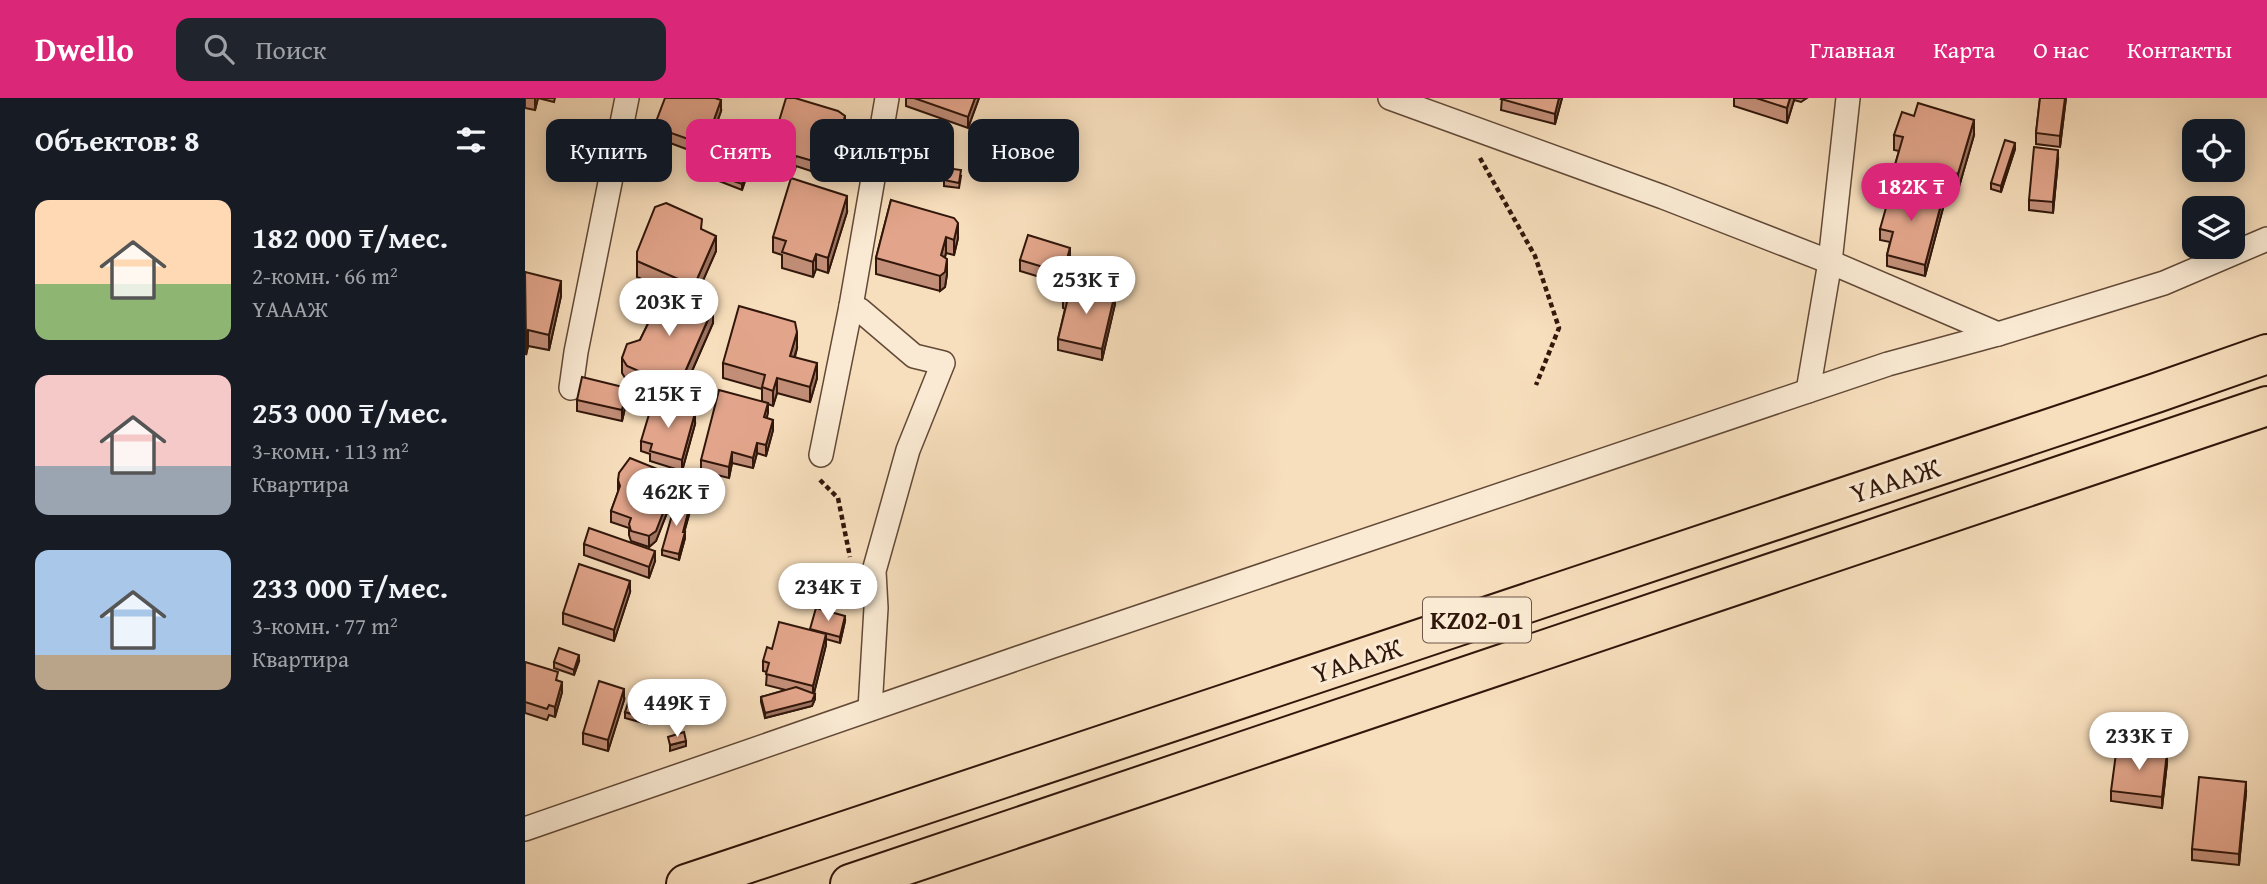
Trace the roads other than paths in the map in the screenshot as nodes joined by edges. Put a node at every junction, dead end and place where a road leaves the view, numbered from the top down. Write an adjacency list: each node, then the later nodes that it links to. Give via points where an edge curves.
1 (627, 98): 11 (street)
2 (887, 98): 8 (street)
3 (1391, 98): 5 (street)
4 (1848, 98): 7 (street)
5 (1434, 106): 7 (street)
6 (2267, 239): 9 (street, via 2164,283)
7 (1830, 262): 9 (street); 12 (street)
8 (851, 306): 14 (street); 15 (street, via 914,356 943,363 908,450 874,571)
9 (1998, 334): 12 (street)
10 (2267, 354): 17 (highway, ҮАААЖ / KZ02-01)
11 (571, 388)
12 (1808, 391): 15 (street)
13 (2267, 407): 18 (highway, ҮАААЖ / KZ02-01)
14 (821, 455)
15 (870, 709): 16 (street)
16 (525, 828)
17 (686, 884)
18 (850, 884)

